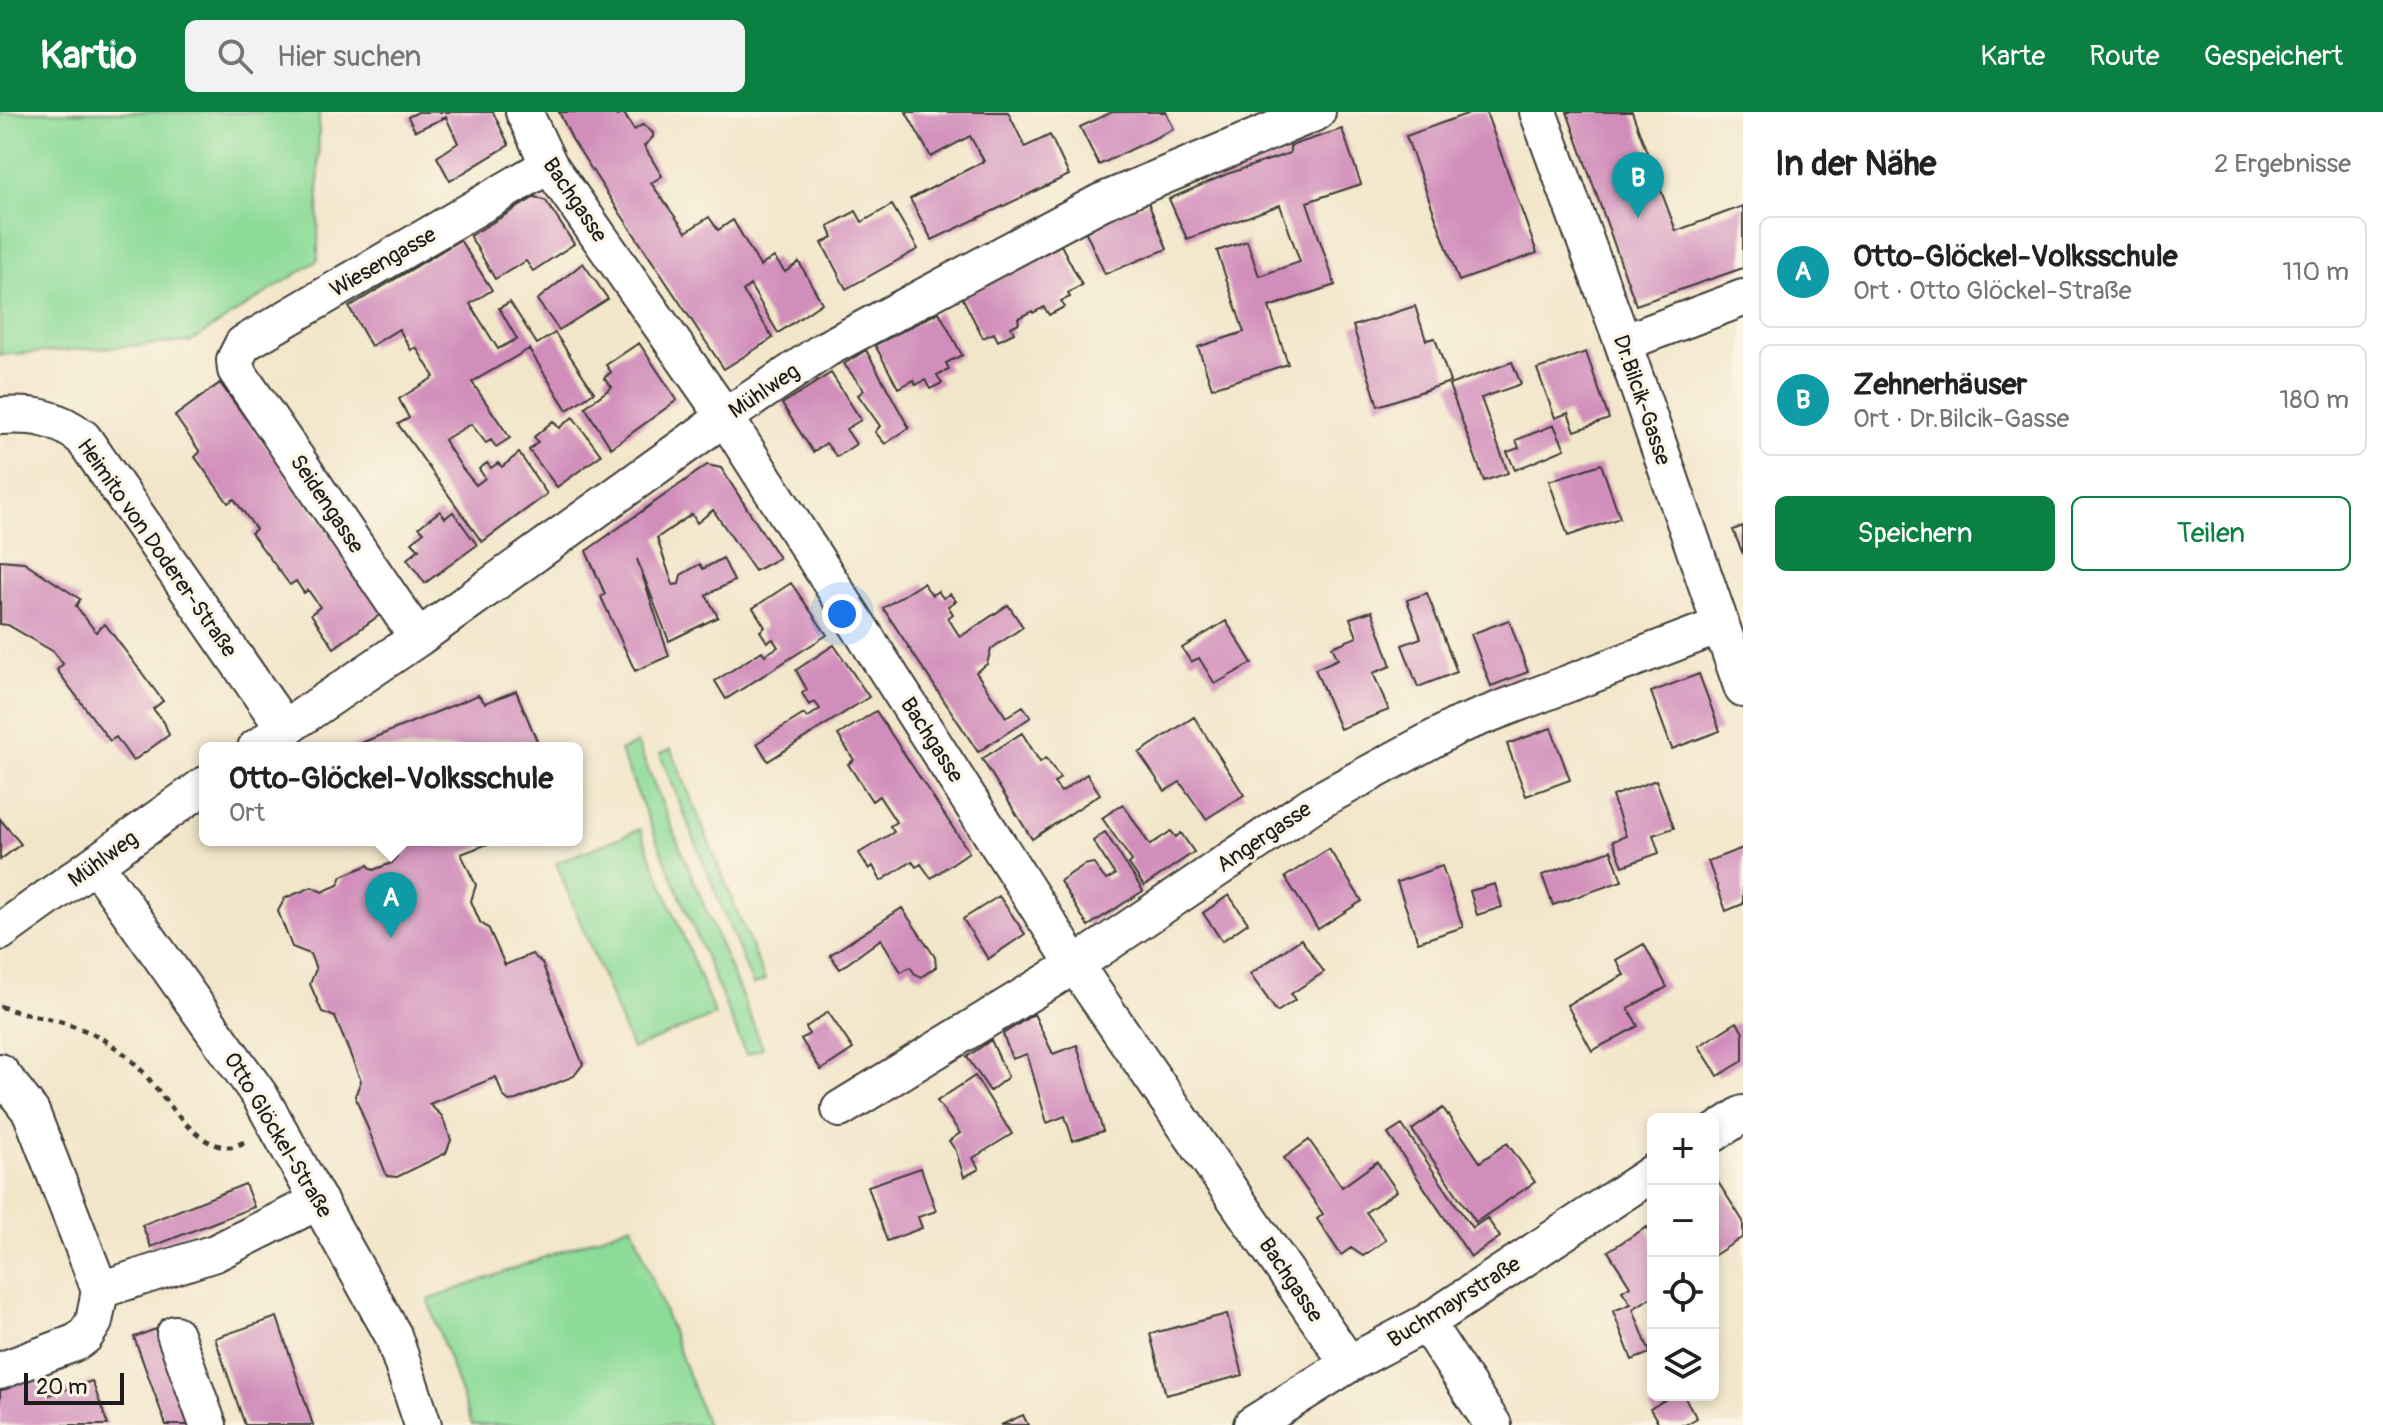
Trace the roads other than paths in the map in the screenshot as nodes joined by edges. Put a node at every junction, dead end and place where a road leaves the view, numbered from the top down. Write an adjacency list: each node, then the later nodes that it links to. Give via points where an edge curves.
1 (524, 112): 4 (street, Bachgasse)
2 (1317, 112): 9 (street, Mühlweg, via 1101,202 826,349)
3 (1538, 112): 6 (street, Dr.Bilcik-Gasse)
4 (549, 165): 7 (street, Wiesengasse, via 243,344); 9 (street, Bachgasse)
5 (1743, 298): 6 (street)
6 (1623, 343): 10 (street, Dr.Bilcik-Gasse)
7 (236, 370): 11 (street, Seidengasse)
8 (0, 416): 13 (street, Heimito von Doderer-Straße, via 41,416 83,438)
9 (725, 417): 11 (street, Mühlweg); 17 (street, Bachgasse)
10 (1719, 626): 12 (street, Dr.Bilcik-Gasse); 17 (street, Angergasse, via 1457,726 1313,804)
11 (418, 638): 13 (street, Mühlweg)
12 (1743, 689)
13 (270, 738)
14 (199, 789): 15 (street, Mühlweg)
15 (96, 865): 16 (street, Mühlweg); 23 (street, Otto Glöckel-Straße, via 260,1096)
16 (0, 932)
17 (1075, 965): 19 (street, Angergasse); 27 (street, Bachgasse)
18 (0, 1072): 24 (street, via 31,1112)
19 (840, 1109)
20 (1743, 1114): 21 (street)
21 (1719, 1130)
22 (1647, 1177): 25 (street, Buchmayrstraße)
23 (319, 1201): 24 (street, via 215,1253); 30 (street, Otto Glöckel-Straße, via 393,1335)
24 (100, 1290): 28 (street, via 94,1322 85,1336)
25 (1426, 1323): 27 (street, Buchmayrstraße); 32 (street)
26 (175, 1334): 29 (street)
27 (1349, 1364): 31 (street, Buchmayrstraße)
28 (0, 1371)
29 (208, 1425)
30 (423, 1425)
31 (1252, 1425)
32 (1493, 1425)

